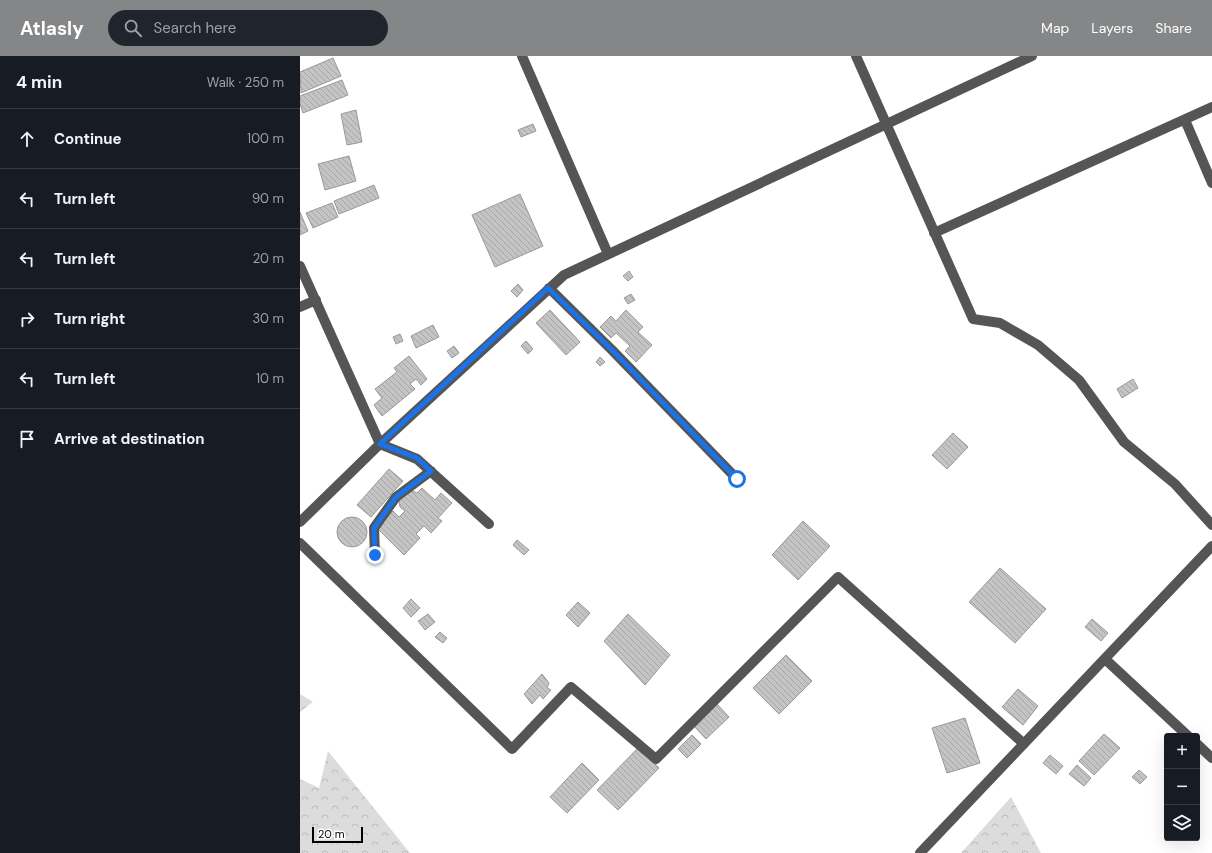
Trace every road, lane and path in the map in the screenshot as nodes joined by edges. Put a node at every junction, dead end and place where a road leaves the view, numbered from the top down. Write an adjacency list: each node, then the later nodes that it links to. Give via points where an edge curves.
1 (522, 56): 9 (street)
2 (856, 56): 6 (street)
3 (1032, 56): 6 (street)
4 (1212, 107): 5 (street)
5 (1185, 120): 7 (street); 8 (street)
6 (886, 124): 8 (street); 9 (street)
7 (1212, 183)
8 (934, 233): 19 (street, via 973,319 1000,323 1038,345 1079,380 1124,442 1175,484)
9 (608, 254): 11 (street, via 564,274)
10 (300, 266): 12 (street)
11 (548, 288): 14 (street); 16 (street)
12 (316, 300): 13 (street); 14 (street)
13 (300, 307)
14 (380, 444): 15 (street, via 417,458); 17 (street)
15 (431, 471): 18 (street); 22 (street, via 396,497 374,528)
16 (737, 479)
17 (300, 522)
18 (489, 524)
19 (1212, 525)
20 (300, 543): 25 (street, via 512,749 571,687 656,759 838,576)
21 (1212, 546): 23 (street)
22 (375, 555)
23 (1104, 659): 24 (street); 25 (street)
24 (1185, 733)
25 (1024, 744): 28 (street)
26 (1200, 747): 27 (street)
27 (1212, 758)
28 (920, 853)

